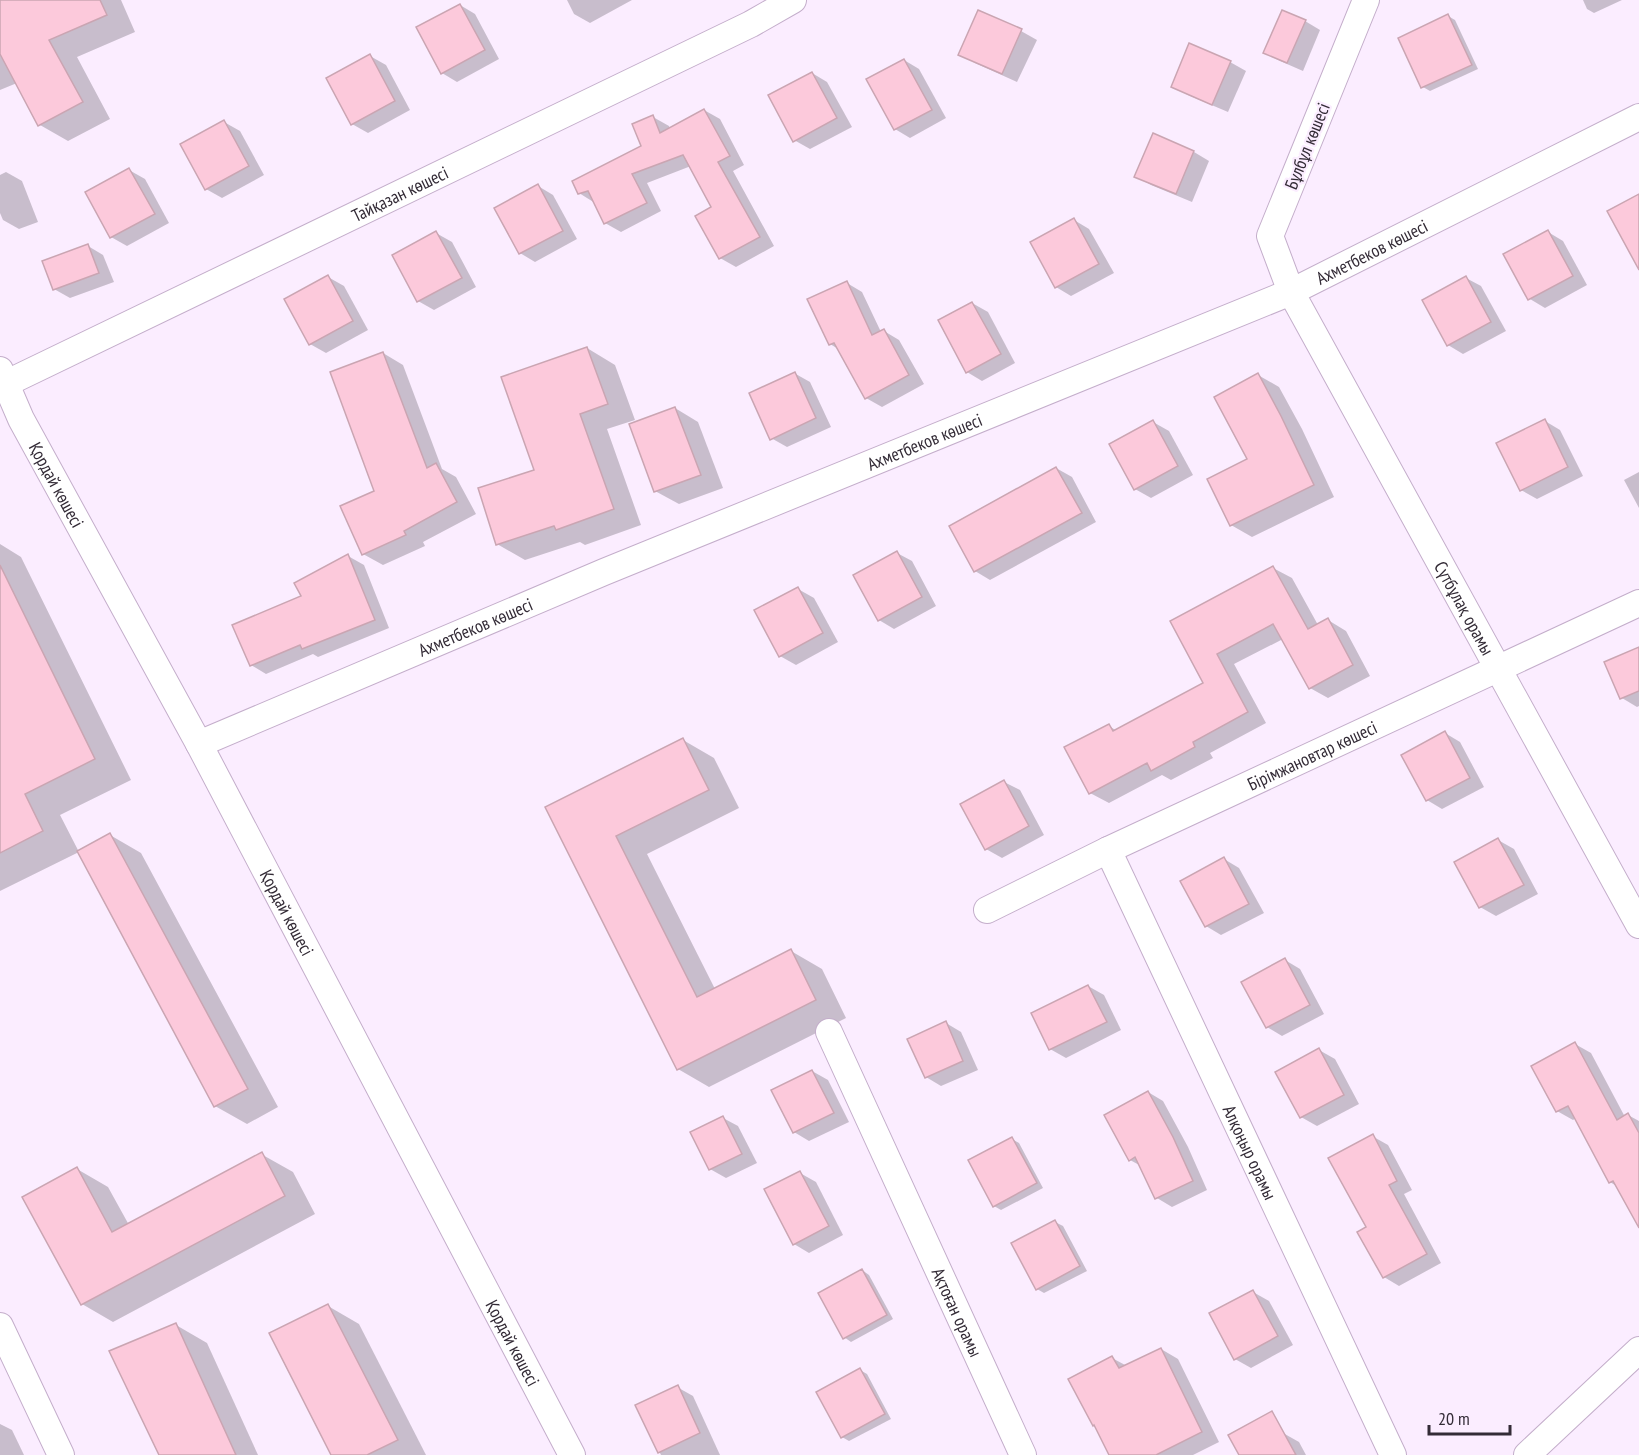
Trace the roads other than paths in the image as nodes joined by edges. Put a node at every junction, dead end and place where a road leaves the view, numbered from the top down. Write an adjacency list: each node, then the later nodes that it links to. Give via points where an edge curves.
1 (793, 0): 5 (street, Тайқазан көшесі, via 751,24)
2 (1366, 0): 4 (street, Бұлбұл көшесі, via 1270,236)
3 (1639, 117): 4 (street, Ахметбеков көшесі)
4 (1291, 292): 7 (street, Cүтбұлақ орамы); 8 (street, Ахметбеков көшесі, via 615,568)
5 (3, 376): 8 (street, Қордай көшесі, via 21,419)
6 (1639, 603): 7 (street, Бірімжановтар көшесі)
7 (1499, 667): 9 (street, Бірімжановтар көшесі); 11 (street, Cүтбұлақ орамы)
8 (199, 744): 16 (street, Қордай көшесі)
9 (1108, 850): 10 (street, Бірімжановтар көшесі); 18 (street, Алқоңыр орамы)
10 (987, 910)
11 (1639, 925)
12 (829, 1032): 17 (street, Ақтоған орамы)
13 (0, 1326): 15 (street)
14 (1637, 1358): 19 (street)
15 (61, 1455)
16 (572, 1455)
17 (1023, 1455)
18 (1393, 1455)
19 (1527, 1455)

